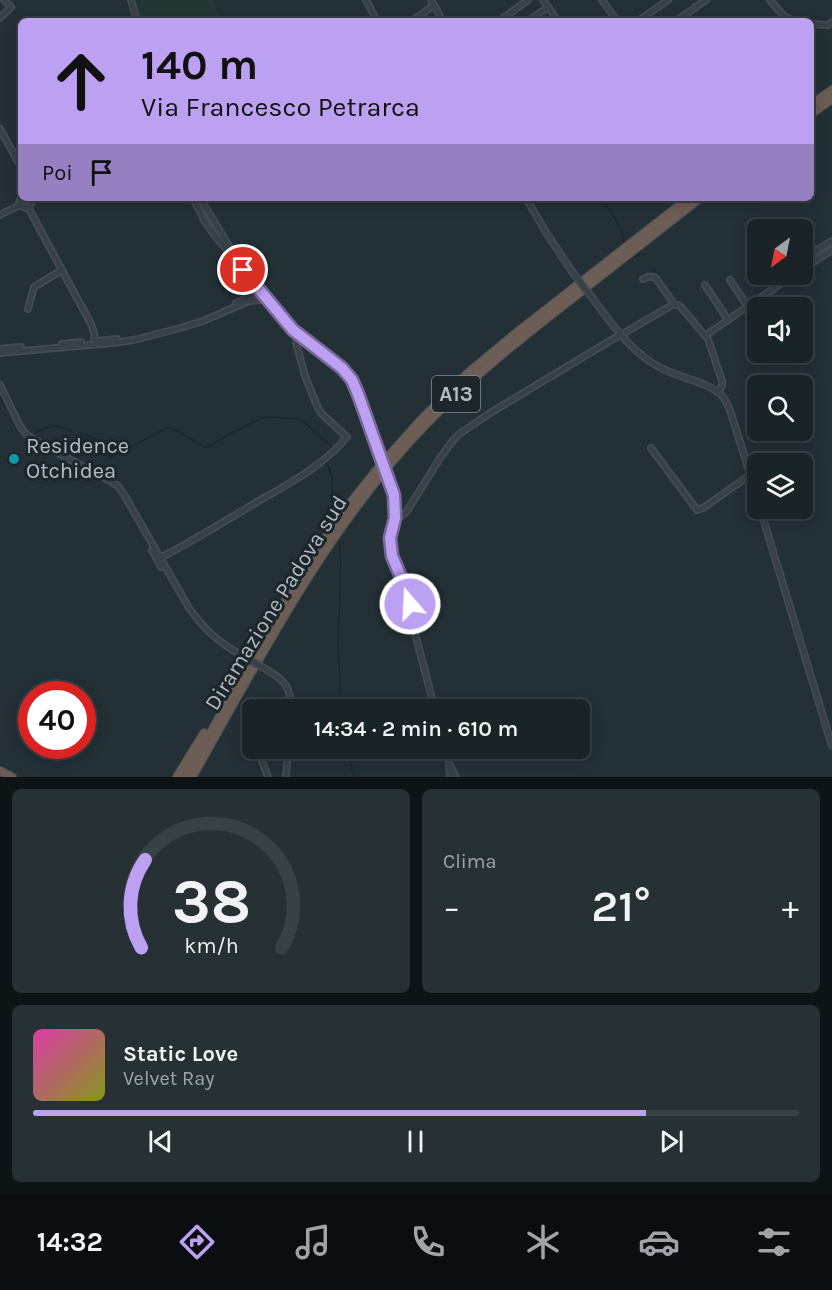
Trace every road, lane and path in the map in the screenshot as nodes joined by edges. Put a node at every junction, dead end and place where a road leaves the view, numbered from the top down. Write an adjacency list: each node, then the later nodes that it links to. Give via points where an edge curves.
1 (4, 0): 12 (street, via 11,7)
2 (131, 0): 13 (street)
3 (366, 0): 14 (street)
4 (528, 0): 17 (street)
5 (543, 0): 11 (street)
6 (602, 0): 20 (street)
7 (668, 0): 21 (street)
8 (706, 0): 22 (street)
9 (770, 0): 23 (street)
10 (432, 2): 15 (street); 16 (street)
11 (548, 8): 18 (street); 19 (street)
12 (0, 18)
13 (135, 18)
14 (375, 18)
15 (415, 18)
16 (441, 18)
17 (503, 18)
18 (533, 18)
19 (556, 18)
20 (614, 18)
21 (642, 18)
22 (680, 18)
23 (788, 18)
24 (814, 24): 25 (street)
25 (831, 25)
26 (832, 90): 28 (highway)
27 (832, 99): 29 (highway)
28 (814, 103)
29 (814, 112)
30 (0, 129): 31 (street)
31 (18, 161)
32 (19, 201): 39 (street)
33 (30, 201): 40 (street)
34 (195, 201): 45 (street)
35 (202, 201): 45 (street, via 230,246)
36 (528, 201): 69 (street, bridge, via 573,273 632,347 662,369)
37 (685, 201): 80 (highway, Diramazione Padova sud / A13, via 515,334 420,421 344,511)
38 (696, 201): 92 (highway, Diramazione Padova sud / A13, via 519,339 426,423 327,546)
39 (20, 205): 40 (street); 41 (street)
40 (28, 207): 47 (street)
41 (0, 216)
42 (832, 241): 44 (street)
43 (832, 250): 46 (street)
44 (813, 252)
45 (232, 257): 53 (street)
46 (813, 262)
47 (62, 270): 60 (street, via 34,287); 66 (street, via 91,324)
48 (643, 279): 57 (street, via 655,277)
49 (730, 280): 58 (street)
50 (705, 285): 61 (street)
51 (772, 285): 54 (street)
52 (779, 285): 54 (street)
53 (258, 288): 56 (street); 66 (street, via 250,296 184,324)
54 (772, 290): 55 (street)
55 (762, 297)
56 (266, 298): 64 (street); 66 (street, via 165,333)
57 (674, 304): 62 (street); 63 (street)
58 (747, 306)
59 (747, 308): 61 (street)
60 (28, 309)
61 (728, 320): 63 (street)
62 (626, 332)
63 (706, 335): 69 (street, via 722,381)
64 (298, 336): 73 (street, bridge, via 334,361 358,394 390,482); 76 (street, via 296,343 305,376 318,408 347,437 296,480)
65 (618, 336): 73 (street, via 462,432 442,455 407,511)
66 (95, 343): 67 (street)
67 (0, 351)
68 (0, 385): 75 (street, via 26,434 118,486)
69 (718, 392): 71 (street, via 730,410)
70 (651, 448): 72 (street, via 697,510)
71 (747, 465)
72 (747, 477)
73 (395, 518): 79 (street, via 390,538 392,556 407,591)
74 (763, 519): 83 (street)
75 (154, 548): 76 (street); 77 (street)
76 (160, 558): 81 (street, bridge, via 201,625 283,680)
77 (161, 567)
78 (413, 581): 79 (street, via 420,613)
79 (412, 621): 82 (street)
80 (238, 682): 90 (highway); 91 (highway, Diramazione Padova sud / A13)
81 (290, 699)
82 (432, 699)
83 (832, 746)
84 (261, 759): 93 (street)
85 (287, 759): 94 (street)
86 (448, 759): 87 (street)
87 (449, 762): 95 (street); 96 (street)
88 (0, 771): 89 (highway)
89 (12, 777)
90 (177, 777)
91 (186, 777)
92 (192, 777)
93 (268, 777)
94 (286, 777)
95 (450, 777)
96 (456, 777)

